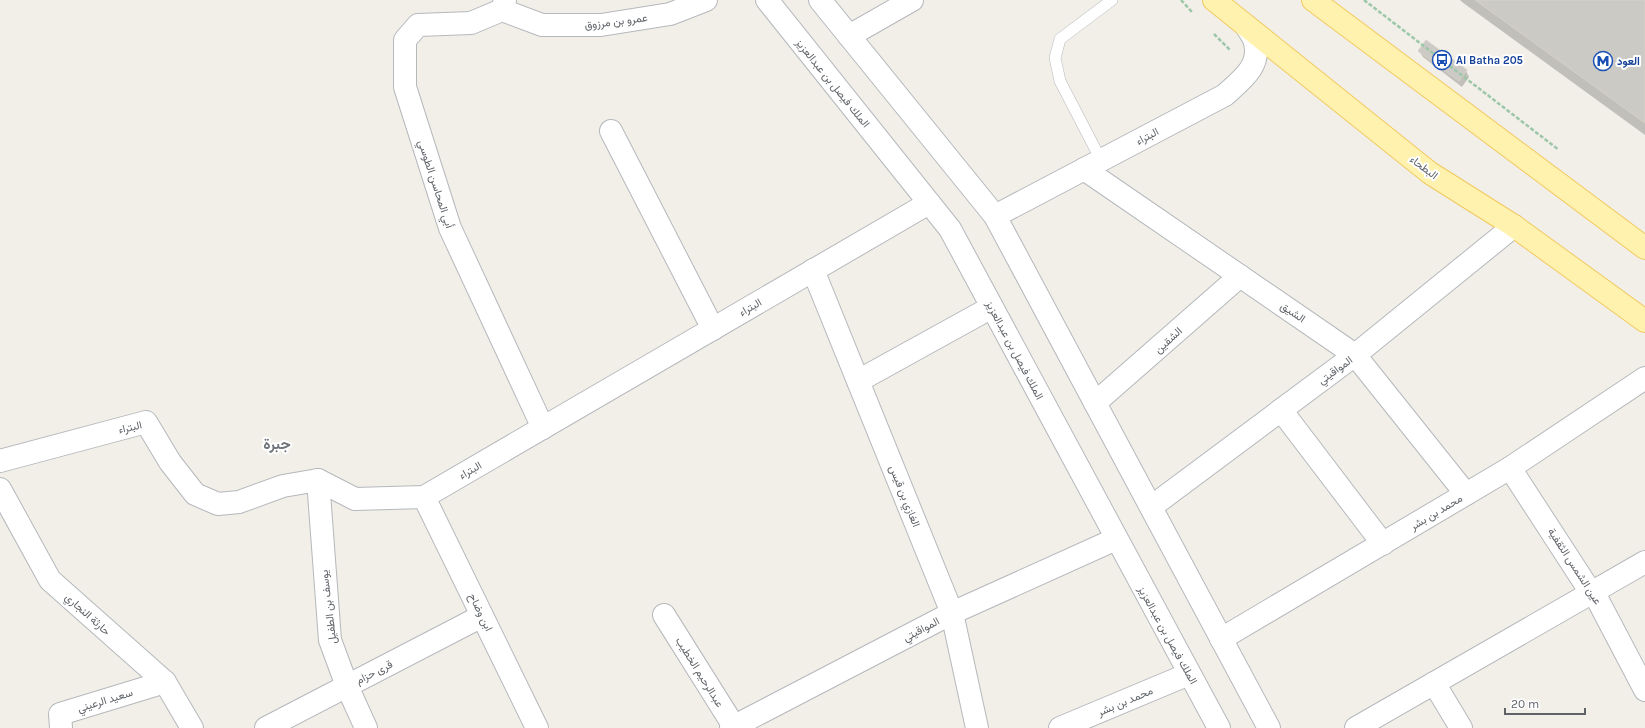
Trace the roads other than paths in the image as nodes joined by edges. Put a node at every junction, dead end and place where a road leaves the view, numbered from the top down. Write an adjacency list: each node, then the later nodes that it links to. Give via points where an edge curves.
1 (706, 0): 8 (street, عمرو بن مرزوق, via 670,14 601,25 542,25)
2 (767, 0): 13 (street, الملك فيصل بن عبدالعزيز)
3 (820, 0): 10 (street)
4 (912, 0): 10 (street)
5 (1112, 0): 12 (lane, via 1060,39 1055,58 1060,81)
6 (1214, 0): 9 (main road, البطحاء)
7 (1313, 0): 16 (main road)
8 (504, 5): 28 (street, أبي المحاسن الطوسي, via 471,23 418,25 405,40 405,87 450,228)
9 (1246, 26): 12 (street, البتراء, via 1255,43 1255,58 1248,74 1225,95); 15 (main road, البطحاء, via 1430,173)
10 (849, 36): 14 (street)
11 (611, 131): 22 (street)
12 (1093, 164): 14 (street, البتراء); 19 (street, الشيق)
13 (929, 203): 18 (street, البتراء); 20 (street, الملك فيصل بن عبدالعزيز, via 950,229)
14 (995, 216): 26 (street)
15 (1514, 226): 21 (main road, البطحاء); 23 (street, المواقيتي)
16 (1636, 237): 17 (main road)
17 (1645, 248)
18 (813, 270): 22 (street, البتراء); 25 (street, الغازي بن قيس)
19 (1240, 276): 23 (street, الشيق); 26 (street, الشقين)
20 (992, 307): 25 (street); 36 (street, الملك فيصل بن عبدالعزيز)
21 (1645, 321)
22 (713, 329): 28 (street, البتراء)
23 (1355, 355): 27 (street, المواقيتي); 33 (street, الشيق)
24 (1645, 378): 30 (street, محمد بن بشر)
25 (858, 380): 40 (street, الغازي بن قيس)
26 (1095, 403): 35 (street)
27 (1281, 410): 35 (street, المواقيتي); 37 (street)
28 (543, 428): 34 (street, البتراء)
29 (0, 461): 31 (street, البتراء, via 146,422 170,462 194,494 218,504 239,502 283,486)
30 (1510, 468): 33 (street, محمد بن بشر); 39 (street, عين الشمس الثقفية)
31 (318, 480): 34 (street, البتراء, via 355,499); 47 (street, يوسف بن الطفيل, via 330,640)
32 (0, 489): 45 (street, حارثة النجاري, via 50,580)
33 (1466, 494): 37 (street, محمد بن بشر)
34 (424, 497): 42 (street, ابن وضاح)
35 (1151, 506): 43 (street)
36 (1116, 539): 40 (street, المواقيتي); 44 (street, الملك فيصل بن عبدالعزيز)
37 (1383, 544): 43 (street, محمد بن بشر)
38 (1645, 562): 39 (street)
39 (1593, 591): 46 (street); 48 (street, عين الشمس الثقفية)
40 (952, 613): 49 (street, المواقيتي); 55 (street, الغازي بن قيس)
41 (664, 615): 49 (street, عبدالرحيم الخطيب)
42 (482, 616): 47 (street, قرى حزام); 54 (street, ابن وضاح)
43 (1221, 639): 58 (street)
44 (1189, 674): 56 (street, محمد بن بشر); 57 (street, الملك فيصل بن عبدالعزيز)
45 (165, 682): 50 (street, سعيد الرعيني, via 60,714); 51 (street, حارثة النجاري)
46 (1434, 683): 59 (street); 60 (street)
47 (347, 686): 52 (street, قرى حزام); 53 (street, يوسف بن الطفيل)
48 (1645, 690)
49 (734, 727)
50 (61, 728)
51 (192, 728)
52 (266, 728)
53 (366, 728)
54 (537, 728)
55 (977, 728)
56 (1060, 728)
57 (1219, 728)
58 (1269, 728)
59 (1356, 728)
60 (1461, 728)

